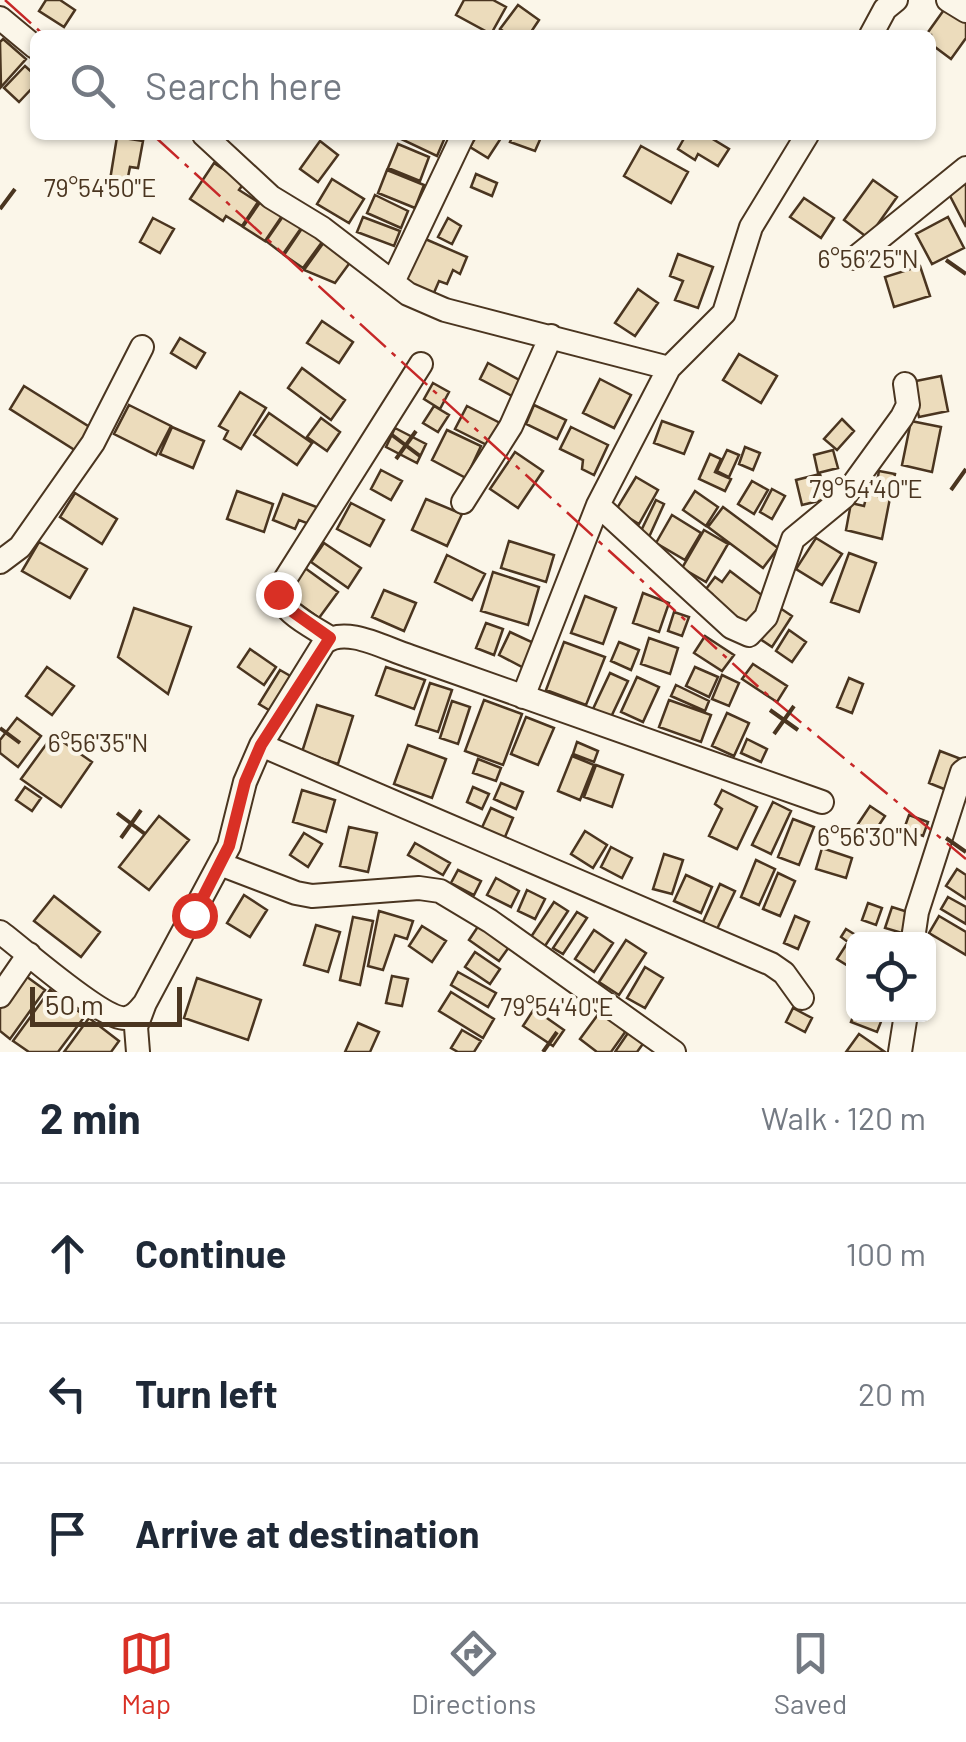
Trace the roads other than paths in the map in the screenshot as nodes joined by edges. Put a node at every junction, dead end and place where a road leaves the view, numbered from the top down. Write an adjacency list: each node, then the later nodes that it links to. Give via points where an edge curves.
1 (896, 0): 5 (street)
2 (948, 0): 3 (street)
3 (966, 11)
4 (0, 18): 6 (street)
5 (874, 30)
6 (30, 43)
7 (209, 140): 12 (street, via 271,197)
8 (461, 140): 12 (street)
9 (804, 140): 16 (street, via 751,227 724,314)
10 (966, 168): 11 (street)
11 (855, 258)
12 (394, 280): 13 (street, via 445,310)
13 (551, 336): 16 (street); 18 (street, via 511,426)
14 (142, 347): 20 (street, via 93,443 20,547)
15 (421, 364): 21 (street, via 279,589 285,606)
16 (669, 368): 19 (street)
17 (905, 384): 19 (street, via 902,417 844,496 793,539 766,616 749,635 731,627)
18 (463, 502)
19 (598, 504): 22 (street)
20 (0, 562)
21 (330, 638): 22 (street, via 350,636); 23 (street)
22 (523, 697): 25 (street)
23 (261, 745): 26 (street); 31 (street, via 771,964)
24 (966, 769): 28 (street)
25 (822, 802)
26 (220, 864): 32 (street); 35 (street, via 312,896 440,890)
27 (0, 932): 29 (street)
28 (914, 932)
29 (29, 954): 30 (street); 32 (street, via 102,1011 126,1018)
30 (0, 996)
31 (802, 998)
32 (145, 1004): 34 (street, via 136,1027)
33 (905, 1022): 36 (street)
34 (138, 1052)
35 (674, 1052)
36 (900, 1052)

